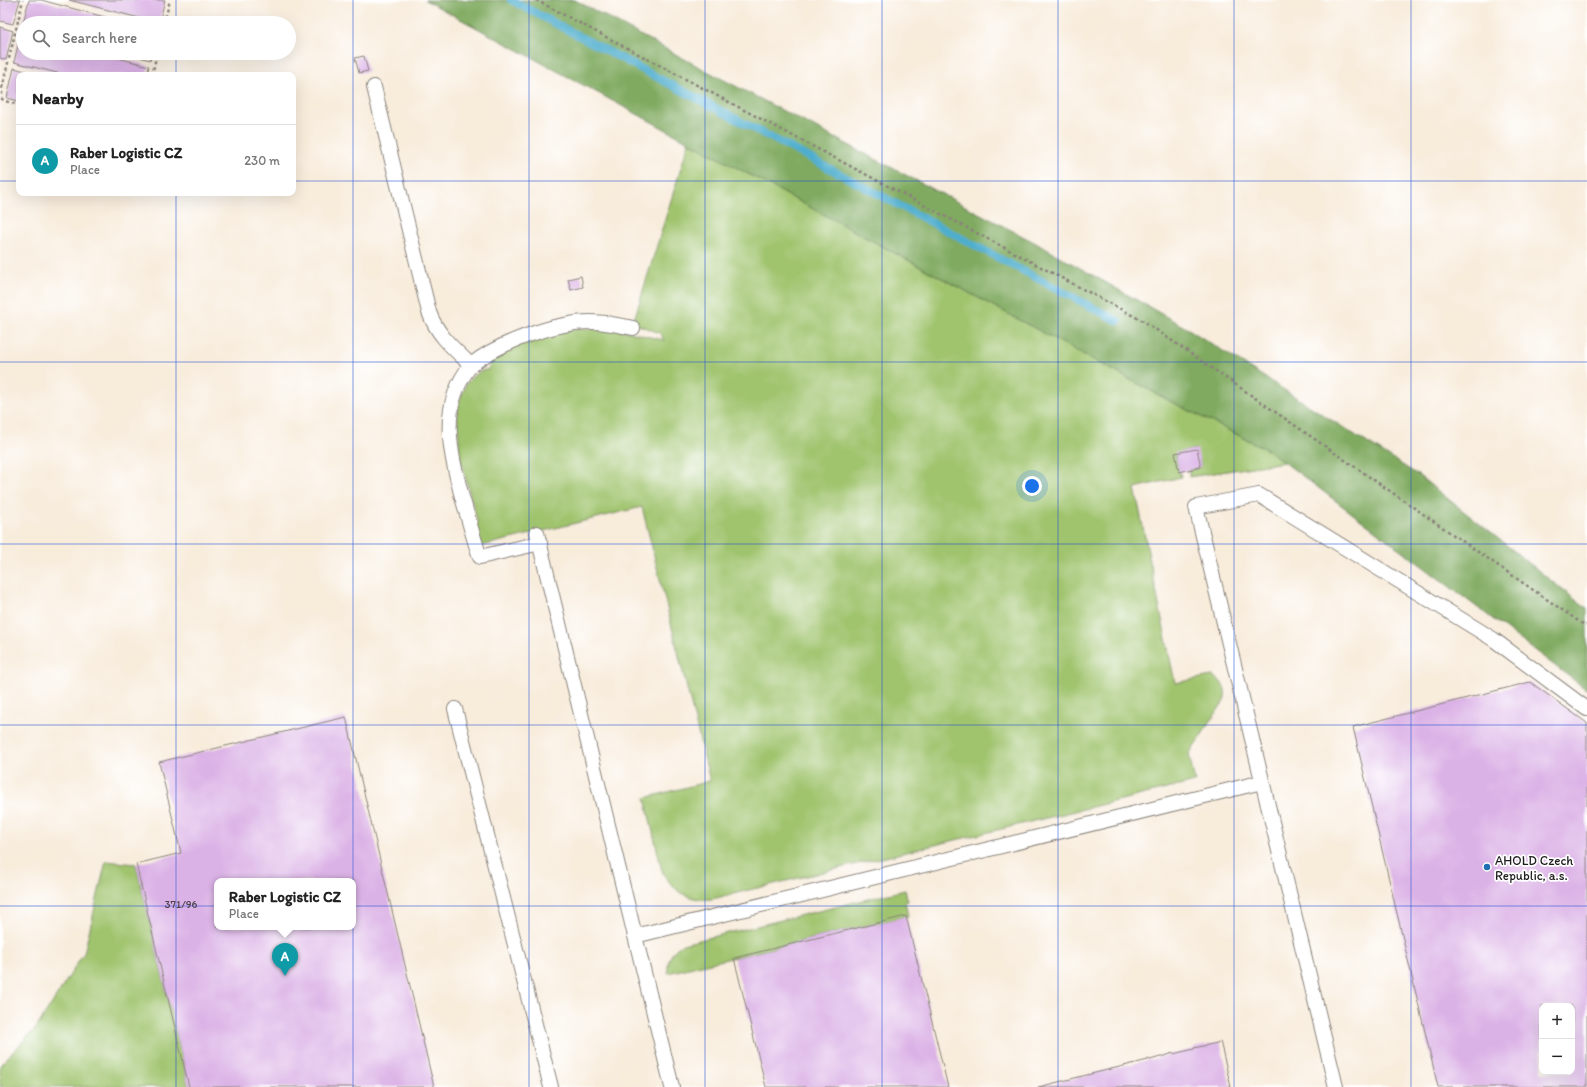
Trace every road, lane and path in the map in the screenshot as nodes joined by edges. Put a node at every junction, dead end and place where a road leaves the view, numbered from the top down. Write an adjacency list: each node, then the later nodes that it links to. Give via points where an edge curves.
1 (23, 0): 4 (path)
2 (170, 0): 5 (path)
3 (536, 0): 14 (path, via 1145,322)
4 (19, 16)
5 (166, 16)
6 (16, 28): 9 (path)
7 (155, 60): 8 (path)
8 (153, 72)
9 (1, 87): 11 (path, via 2,99)
10 (374, 87): 13 (lane, via 431,318 441,335)
11 (16, 104)
12 (633, 328): 13 (lane, via 602,322 576,323 552,328 488,352)
13 (471, 365): 18 (lane, via 460,380 450,412 450,442 480,556 539,538)
14 (1587, 625)
15 (455, 709): 19 (lane)
16 (1587, 709): 17 (lane, via 1492,639 1259,495 1196,507)
17 (1262, 782): 18 (lane); 21 (lane)
18 (635, 936): 20 (lane)
19 (551, 1087)
20 (672, 1087)
21 (1336, 1087)

